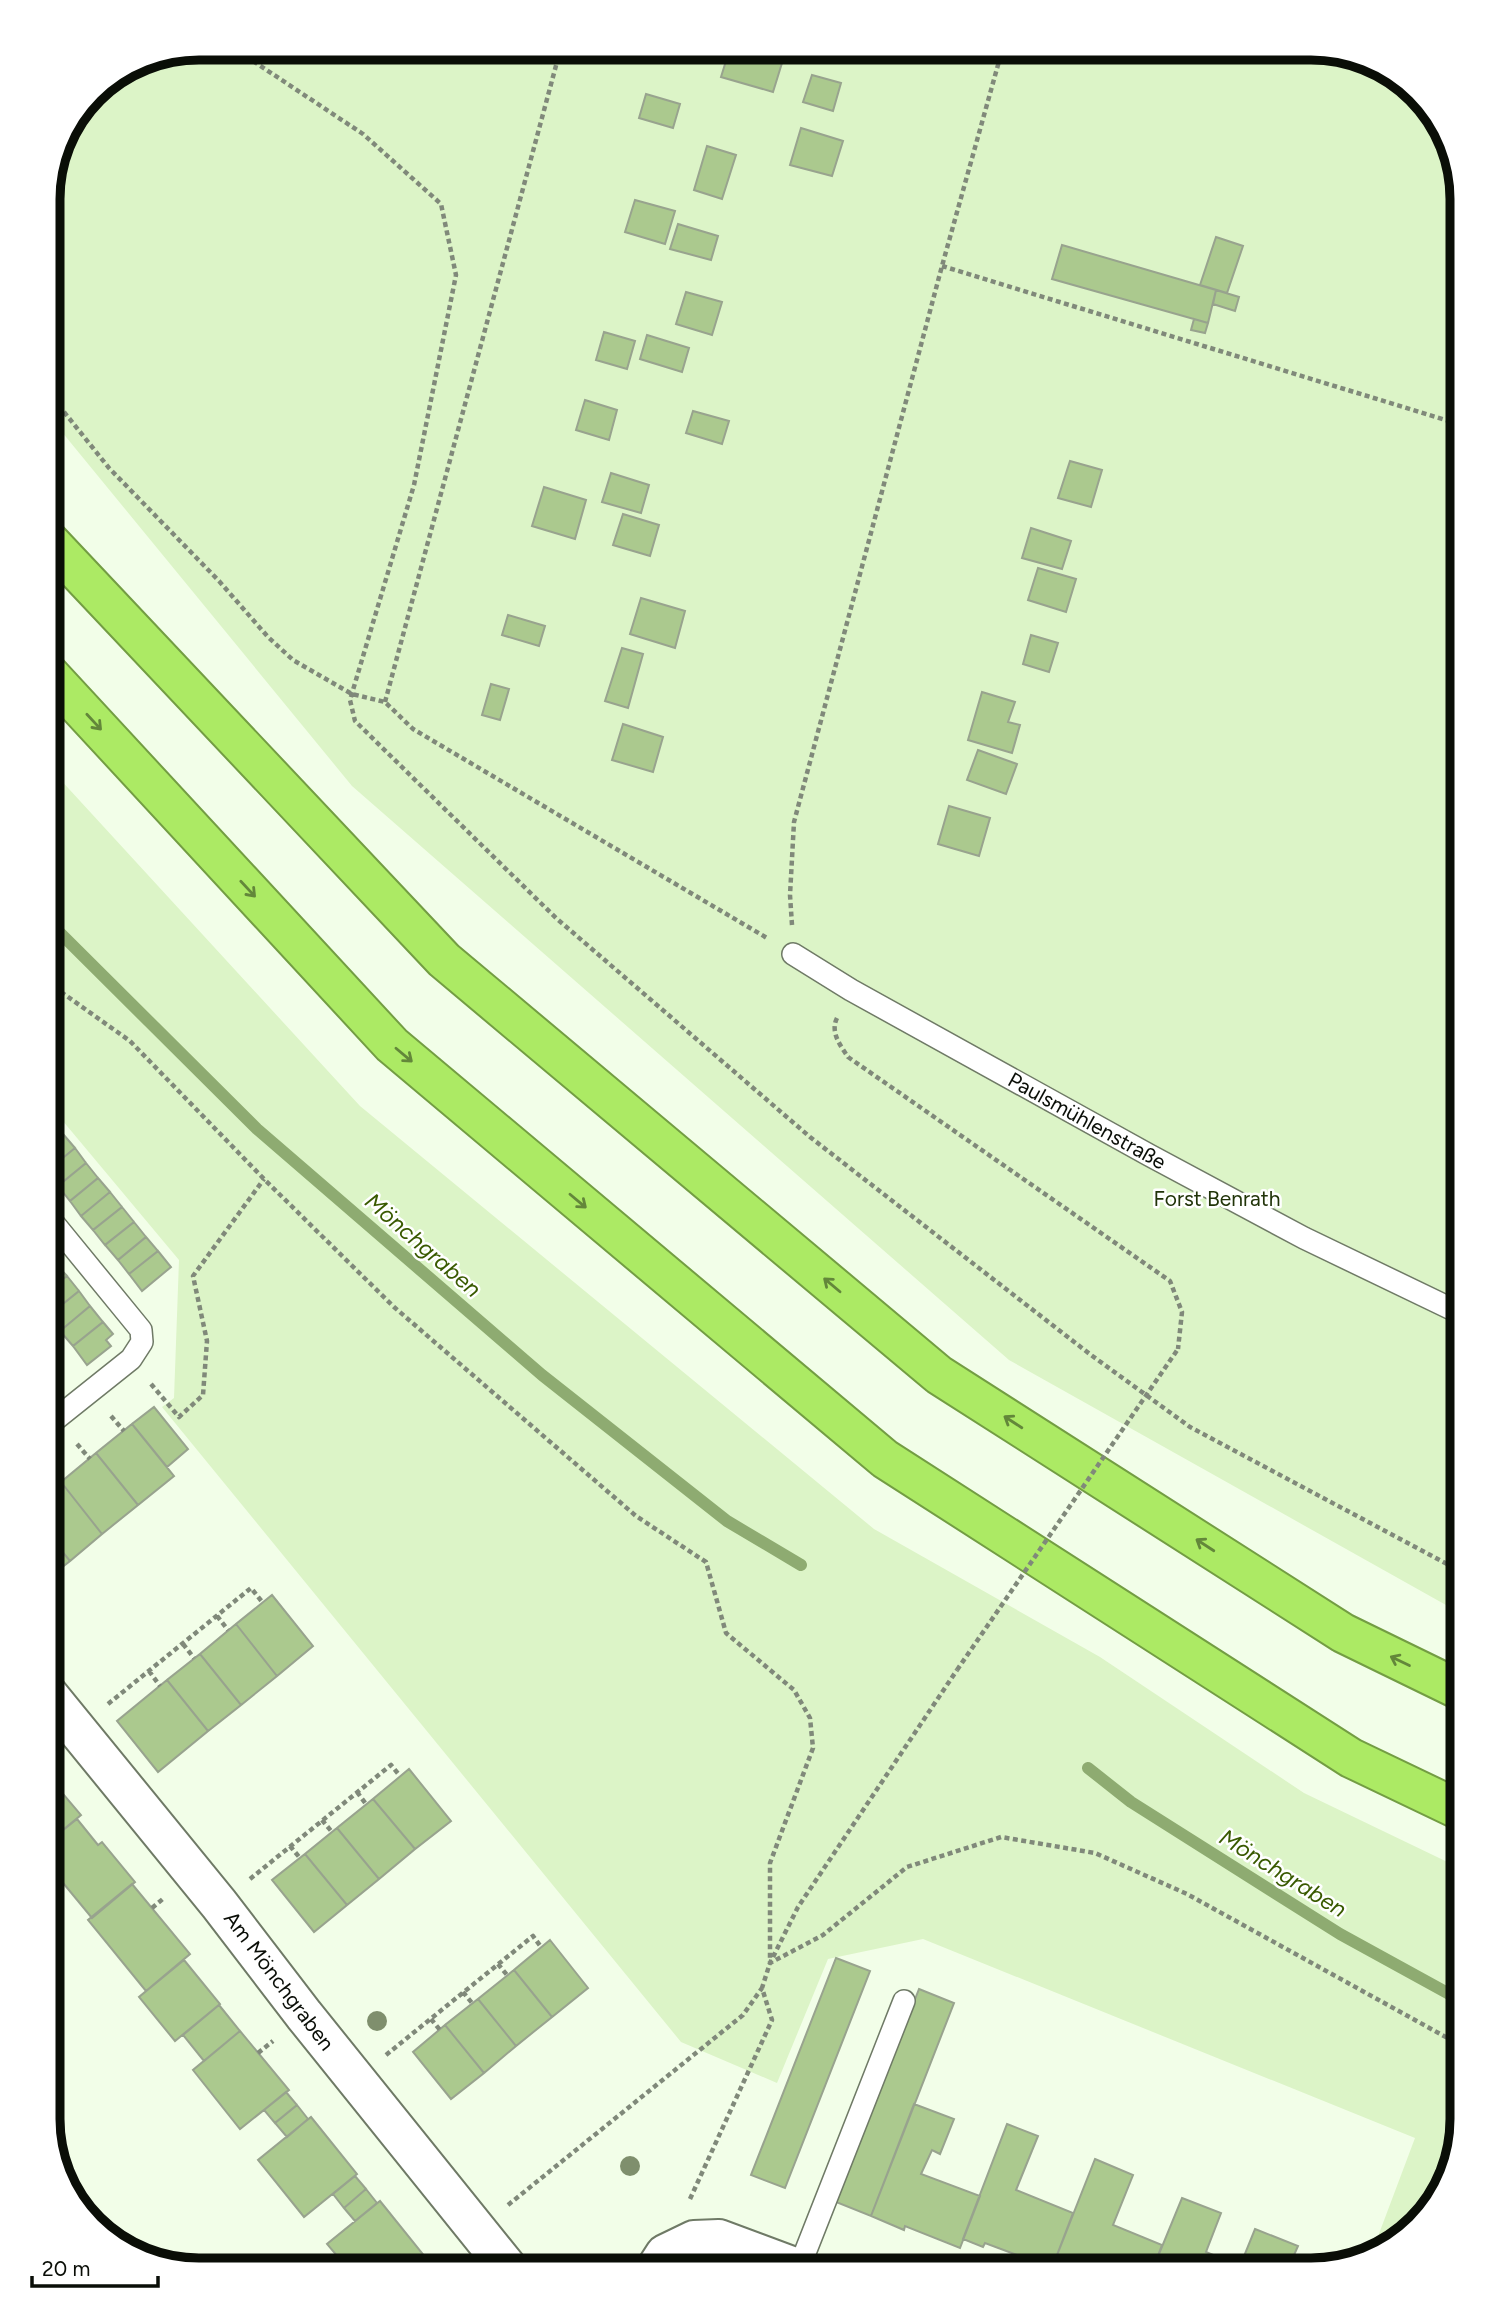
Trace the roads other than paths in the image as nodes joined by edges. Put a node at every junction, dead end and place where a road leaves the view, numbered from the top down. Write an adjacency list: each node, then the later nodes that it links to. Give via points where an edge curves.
1 (60, 553): 7 (highway, one-way to 1, via 1343,1633 939,1375 444,960)
2 (60, 686): 9 (highway, one-way to 9, via 392,1045 885,1459 1351,1758)
3 (793, 954): 5 (lane, Paulsmühlenstraße, via 1292,1232)
4 (60, 1230): 6 (lane, via 141,1329 142,1342 131,1359)
5 (1450, 1308)
6 (60, 1416)
7 (1450, 1684)
8 (60, 1709): 11 (street, Am Mönchgraben)
9 (1450, 1805)
10 (904, 2001): 14 (lane)
11 (500, 2258)
12 (665, 2258): 13 (street, via 694,2239 719,2239)
13 (771, 2259)
14 (806, 2259)

